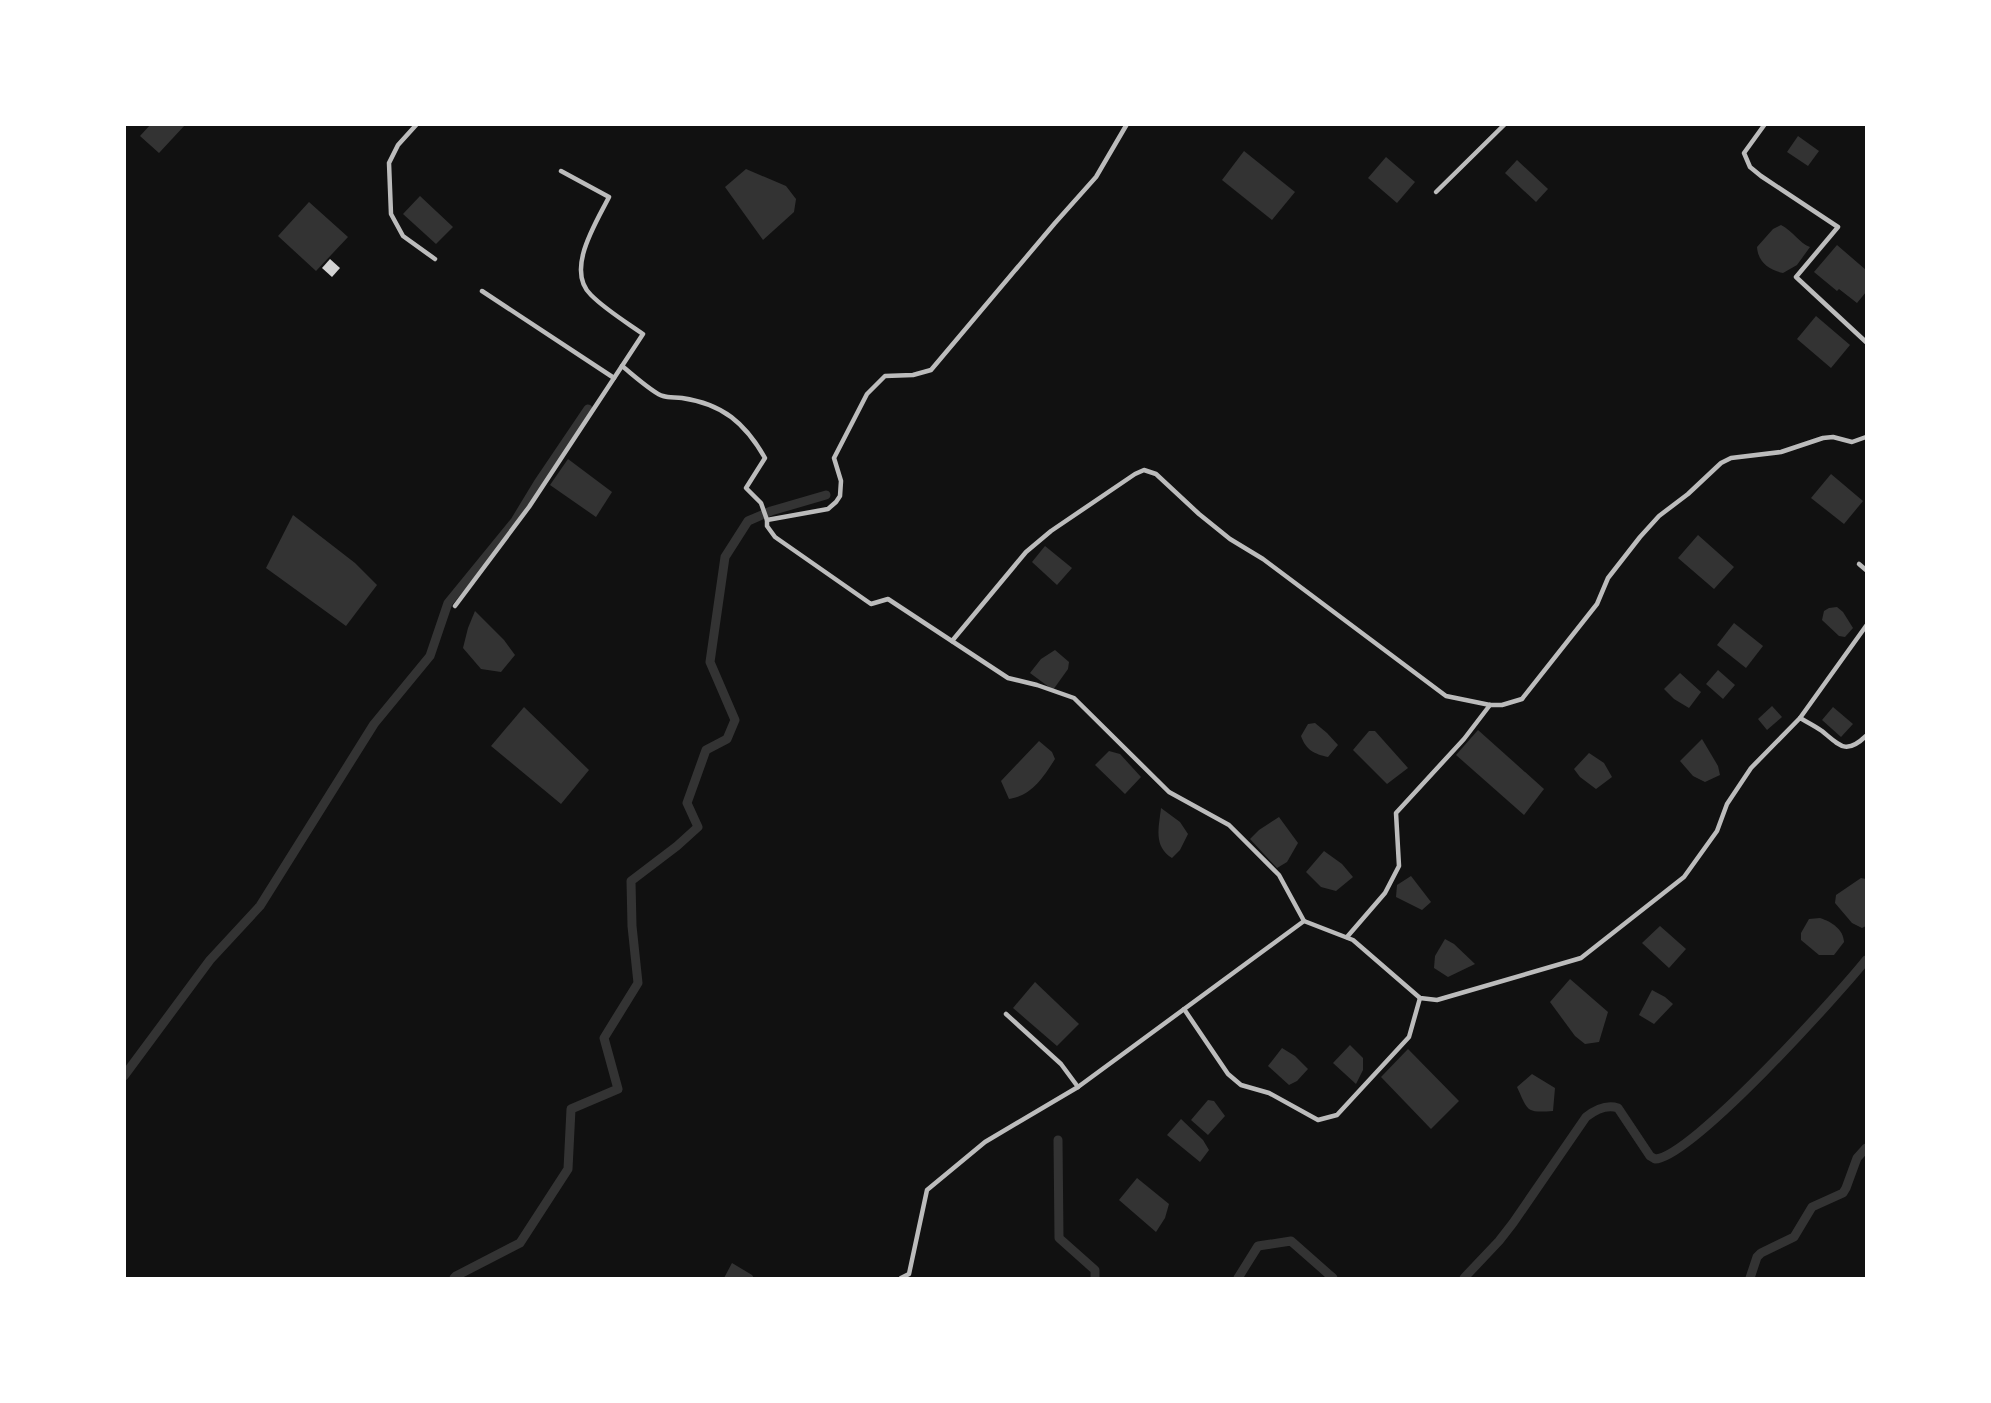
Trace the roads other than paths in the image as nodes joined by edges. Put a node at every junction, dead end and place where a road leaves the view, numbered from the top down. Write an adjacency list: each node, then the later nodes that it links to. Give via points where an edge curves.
1 (417, 124): 7 (street, via 398,145 389,163 391,214 403,236)
2 (1127, 124): 13 (street, via 1096,177 931,370 885,376 867,394 834,458 841,481 836,502 828,510)
3 (1505, 124): 6 (street)
4 (1765, 124): 9 (street, via 1744,153 1750,167 1838,227 1796,277)
5 (561, 171): 10 (street, via 609,197 583,250 580,274 589,294 643,334)
6 (1436, 192)
7 (435, 258)
8 (482, 291): 11 (street)
9 (1866, 342)
10 (622, 366): 11 (street); 13 (street, via 662,396 717,407 753,437 765,458 746,488 761,503)
11 (614, 378): 16 (street, via 529,507)
12 (1866, 437): 19 (street, via 1852,442 1823,438 1781,452 1731,458 1721,463 1640,537 1608,578 1597,604 1522,699)
13 (767, 520): 18 (street, via 775,537 871,604 888,599)
14 (1859, 564): 15 (street)
15 (1866, 570)
16 (455, 606)
17 (1866, 626): 20 (street)
18 (952, 641): 19 (street, via 1026,552 1051,531 1144,471 1156,474 1230,539 1263,559 1442,694); 22 (street, via 1008,678 1074,698 1169,792 1228,825 1279,875)
19 (1490, 705): 23 (street, via 1396,813 1399,866 1385,892)
20 (1800, 718): 21 (street, via 1843,747 1854,746); 24 (street, via 1751,768 1727,804 1717,831 1684,877 1581,958 1437,1000)
21 (1866, 736)
22 (1304, 921): 23 (street); 25 (street)
23 (1347, 937): 24 (street)
24 (1420, 998): 25 (street, via 1409,1037 1337,1115 1318,1120 1269,1093 1234,1080)
25 (1184, 1009): 27 (street)
26 (1006, 1014): 27 (street, via 1061,1064)
27 (1078, 1087): 28 (street, via 985,1142 927,1190 909,1274)
28 (901, 1278)

